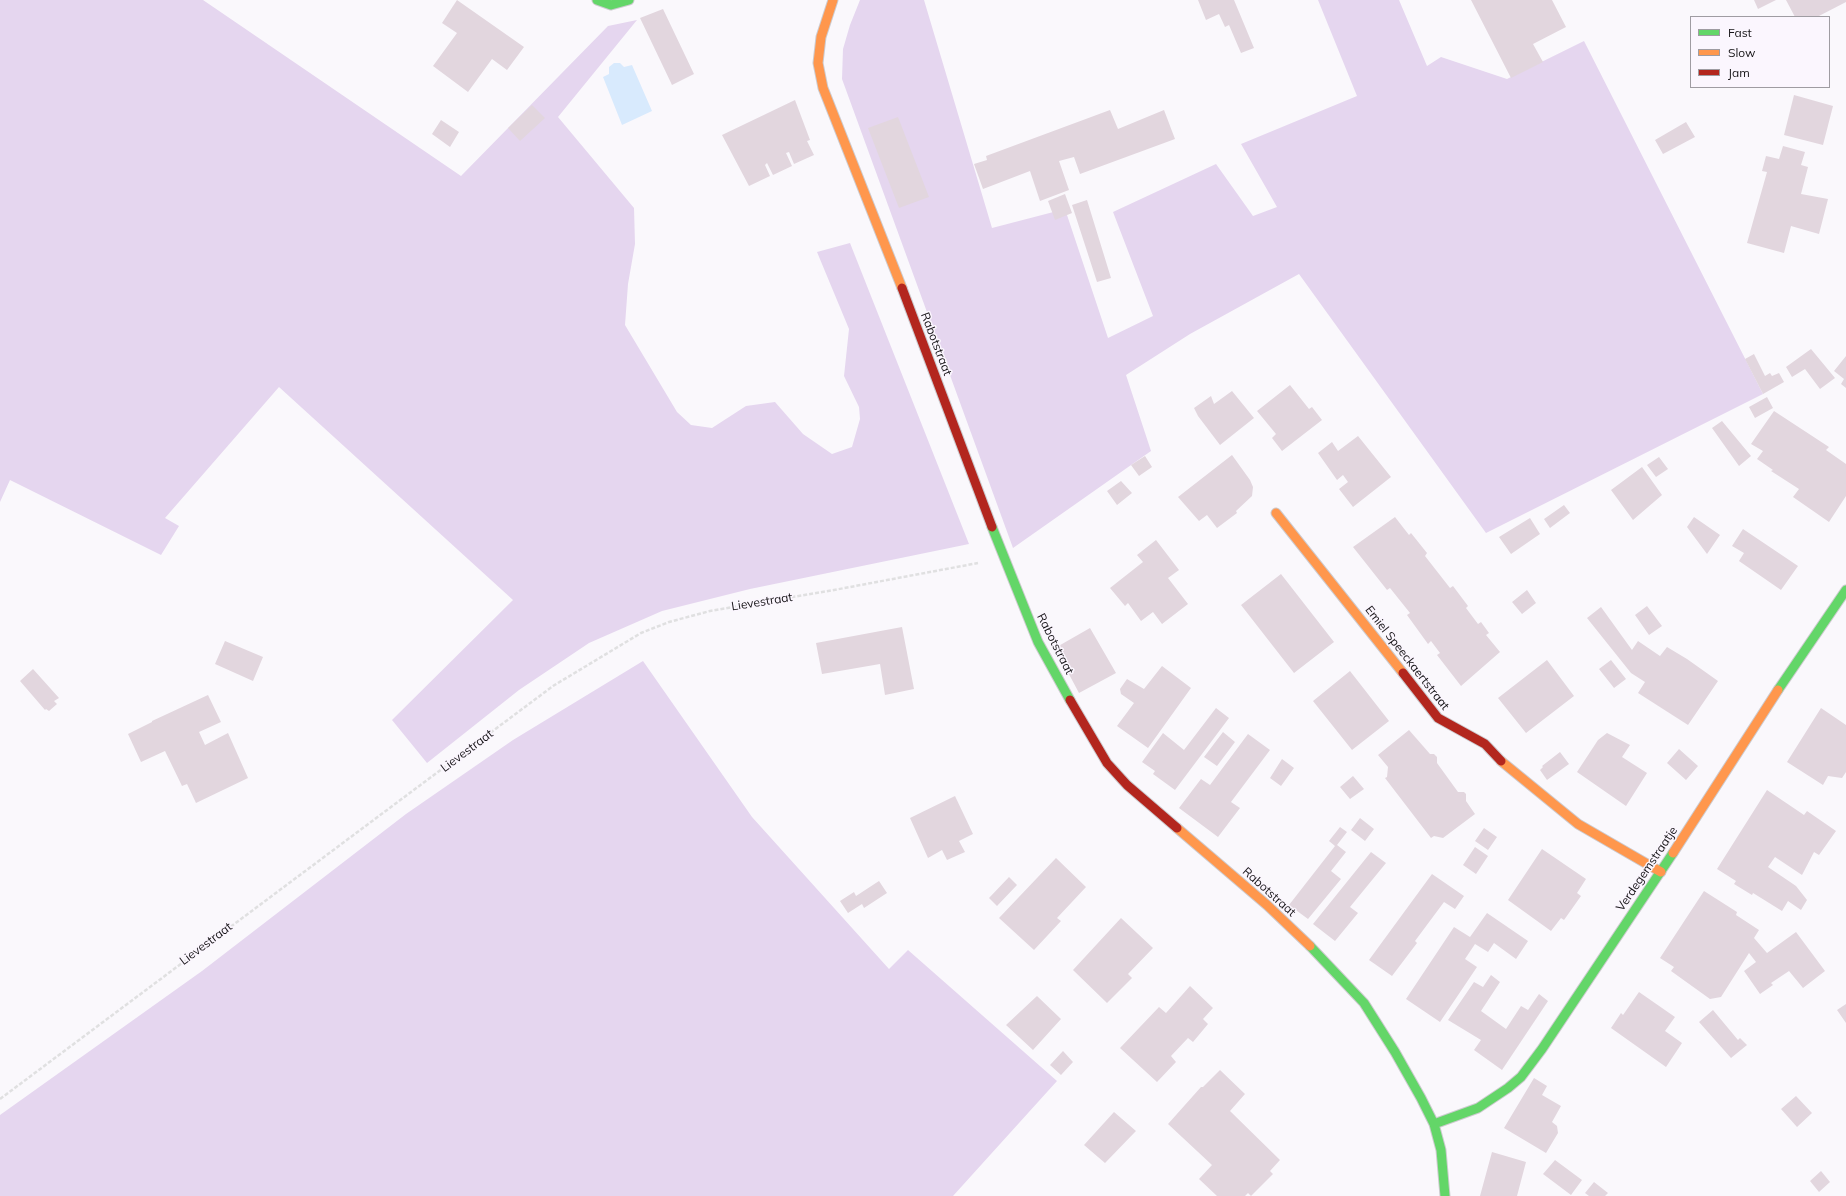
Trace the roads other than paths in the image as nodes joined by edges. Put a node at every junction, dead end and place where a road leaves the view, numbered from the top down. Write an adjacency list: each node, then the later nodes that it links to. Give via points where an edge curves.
1 (597, 0): 2 (street, via 611,5)
2 (629, 0)
3 (833, 0): 7 (street, Rabotstraat, via 822,37 818,63 822,88 1038,642 1107,762 1127,785 1318,953 1364,1003 1395,1052)
4 (1276, 513): 6 (street, Emiel Speeckaertstraat, via 1438,718 1485,744 1506,767 1578,824)
5 (1846, 590): 6 (street, Verdegemstraatje)
6 (1661, 872): 7 (street, Verdegemstraatje, via 1521,1077 1478,1108)
7 (1434, 1124): 8 (street, Rabotstraat, via 1441,1150)
8 (1445, 1196)

